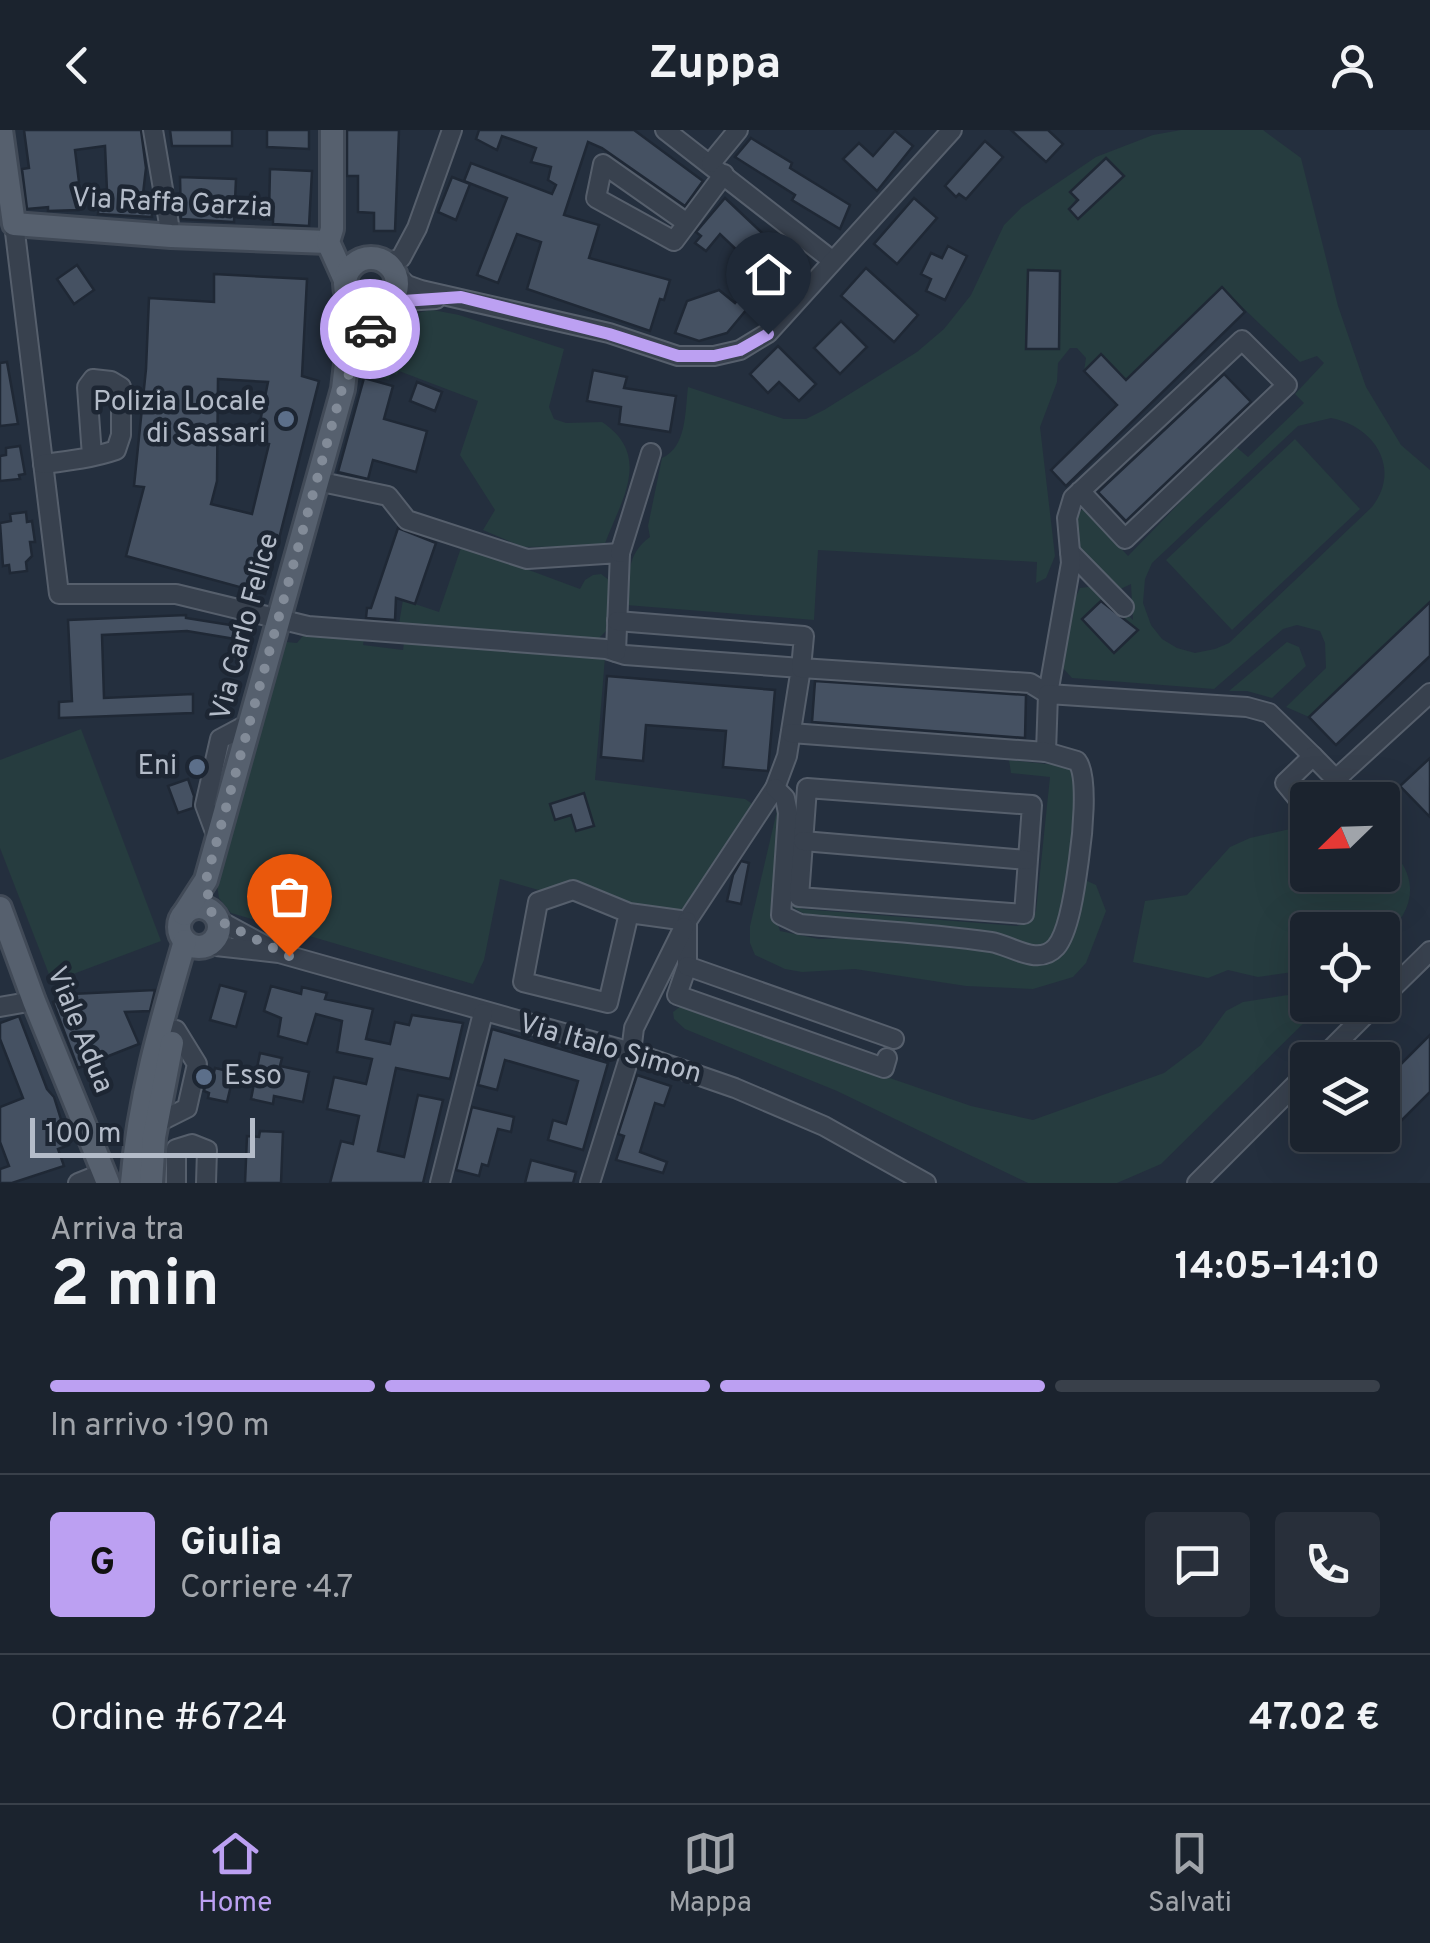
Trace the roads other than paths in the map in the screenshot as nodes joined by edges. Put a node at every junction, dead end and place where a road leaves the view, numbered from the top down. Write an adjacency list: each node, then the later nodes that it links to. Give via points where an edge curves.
1 (1, 130): 10 (main road)
2 (154, 130): 12 (street)
3 (332, 130): 11 (main road, Via Carlo Felice)
4 (452, 130): 14 (street, via 417,228 401,258)
5 (666, 130): 8 (street)
6 (738, 130): 8 (street)
7 (952, 130): 13 (street)
8 (718, 168): 9 (street); 13 (street)
9 (688, 223): 9 (street, via 674,242 596,198 603,164)
10 (14, 224): 12 (main road, Via Raffa Garzia); 21 (street)
11 (330, 235): 12 (main road, Via Raffa Garzia); 14 (main road); 15 (main road, Via Carlo Felice)
12 (172, 236)
13 (833, 261): 16 (street, via 768,334 714,356 678,356)
14 (385, 265): 15 (main road, via 358,260); 16 (street, via 407,285); 17 (main road, via 396,289)
15 (346, 286): 17 (main road, via 358,307); 18 (main road, Via Carlo Felice, via 351,322)
16 (461, 297): 17 (street)
17 (386, 305): 18 (main road, Via Carlo Felice)
18 (342, 389): 22 (main road, Via Carlo Felice)
19 (651, 453): 24 (street)
20 (84, 458): 21 (street)
21 (50, 463): 27 (street, via 59,594 176,594)
22 (318, 481): 24 (street, via 388,496 406,520 526,559); 27 (main road, Via Carlo Felice)
23 (1080, 491): 23 (street, via 1242,340 1287,385 1126,539); 25 (street, via 1066,518)
24 (620, 552): 28 (street)
25 (1070, 552): 26 (street); 32 (street)
26 (1124, 607)
27 (278, 618): 29 (street); 43 (main road, Via Carlo Felice)
28 (616, 621): 29 (street); 30 (street, via 804,636)
29 (616, 652): 30 (street)
30 (801, 668): 32 (street, via 1030,683); 33 (street)
31 (1430, 693): 36 (street)
32 (1048, 694): 34 (street); 35 (street, via 1247,707 1270,713)
33 (791, 733): 34 (street); 37 (street)
34 (1046, 752): 37 (street, via 1081,766 1081,836 1065,931 1056,947 1036,956 996,942 800,924 782,915 788,812)
35 (1313, 756): 36 (street); 40 (street, via 1285,783)
36 (1336, 779): 38 (street)
37 (777, 781): 39 (street, via 792,774); 48 (street)
38 (1339, 782)
39 (807, 788): 41 (street); 42 (street, via 1032,806)
40 (1290, 789)
41 (803, 841): 42 (street); 42 (street, via 799,897 1024,914)
42 (1027, 860)
43 (206, 880): 46 (main road, Via Carlo Felice); 47 (main road, Via Carlo Felice)
44 (0, 908): 54 (main road, Viale Adua)
45 (629, 913): 45 (street, via 608,1003 523,982 538,902 573,890); 48 (street)
46 (184, 914): 47 (main road, via 194,908); 49 (main road, via 180,930)
47 (214, 916): 49 (main road, via 216,938); 51 (street, Via Italo Simon)
48 (687, 922): 52 (street); 60 (street, via 634,1028)
49 (197, 944): 51 (street, Via Italo Simon); 66 (main road, via 155,1045 137,1122); 67 (main road, via 156,1122)
50 (1430, 951): 53 (street)
51 (280, 954): 56 (street, Via Italo Simon)
52 (687, 966): 58 (street); 61 (street, via 677,995 884,1068)
53 (1400, 980)
54 (34, 1001): 55 (street); 63 (main road, Viale Adua)
55 (0, 1007)
56 (483, 1013): 60 (street, Via Italo Simon); 70 (street)
57 (1358, 1022): 59 (street)
58 (894, 1038)
59 (1338, 1042)
60 (631, 1052): 71 (street); 72 (street, Via Italo Simon, via 824,1126)
61 (887, 1058)
62 (1290, 1090): 64 (street)
63 (105, 1178): 65 (street)
64 (1198, 1180)
65 (78, 1183)
66 (132, 1183)
67 (151, 1183)
68 (176, 1183): 69 (street, via 176,1148 192,1144 207,1150)
69 (206, 1183)
70 (440, 1183)
71 (590, 1183)
72 (926, 1183)

